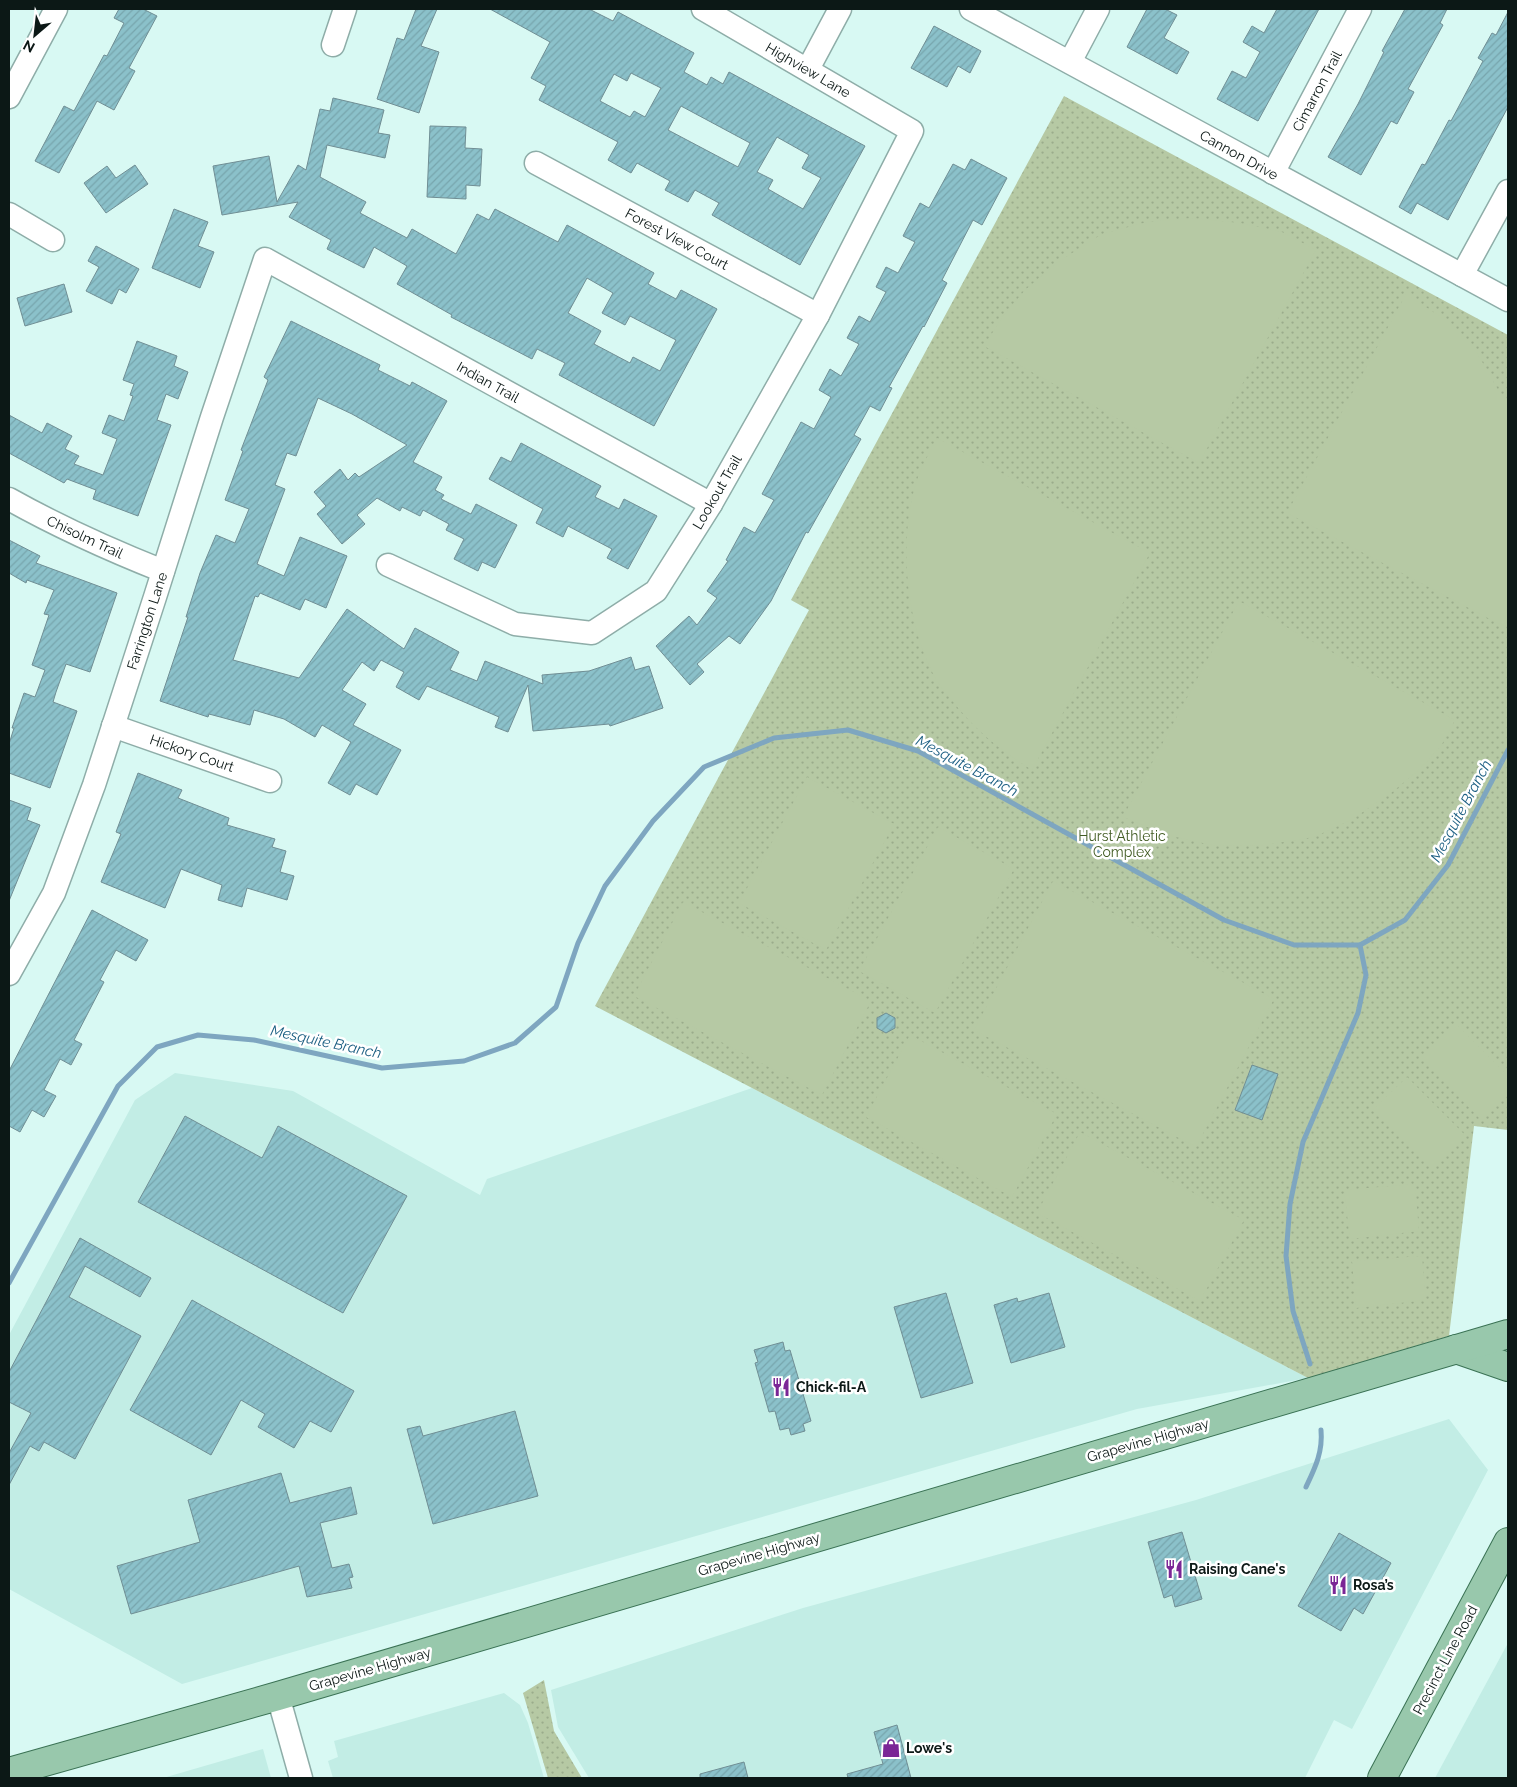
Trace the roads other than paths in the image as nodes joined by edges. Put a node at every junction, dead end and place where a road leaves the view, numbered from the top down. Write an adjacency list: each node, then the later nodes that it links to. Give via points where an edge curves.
1 (56, 9): 11 (street)
2 (345, 9): 8 (street)
3 (703, 9): 10 (street, Highview Lane)
4 (840, 9): 10 (street)
5 (971, 9): 9 (street, Cannon Drive)
6 (1098, 9): 9 (street)
7 (1360, 9): 14 (street, Cimarron Trail)
8 (333, 45)
9 (1070, 62): 14 (street, Cannon Drive)
10 (808, 69): 12 (street, Highview Lane)
11 (9, 97)
12 (912, 131): 21 (street, Lookout Trail)
13 (536, 163): 21 (street, Forest View Court)
14 (1273, 173): 19 (street, Cannon Drive)
15 (1508, 191): 19 (street)
16 (9, 214): 17 (street)
17 (53, 240)
18 (265, 259): 23 (street, Indian Trail); 25 (street, Farrington Lane)
19 (1462, 275): 20 (street, Cannon Drive)
20 (1508, 300)
21 (818, 314): 23 (street, Lookout Trail)
22 (9, 499): 25 (street, Chisolm Trail, via 108,549)
23 (712, 504): 24 (street, Lookout Trail, via 656,591 592,633 515,624)
24 (388, 565)
25 (164, 571): 26 (street, Farrington Lane)
26 (113, 726): 27 (street, Hickory Court); 28 (street, Farrington Lane, via 54,893)
27 (270, 780)
28 (9, 974)
29 (1508, 1334): 30 (main road, Grapevine Highway)
30 (1456, 1349): 31 (main road); 33 (main road, Grapevine Highway)
31 (1508, 1367)
32 (1508, 1542): 36 (main road, Precinct Line Road)
33 (278, 1696): 34 (main road, Grapevine Highway); 35 (street)
34 (9, 1772)
35 (301, 1778)
36 (1382, 1778)

